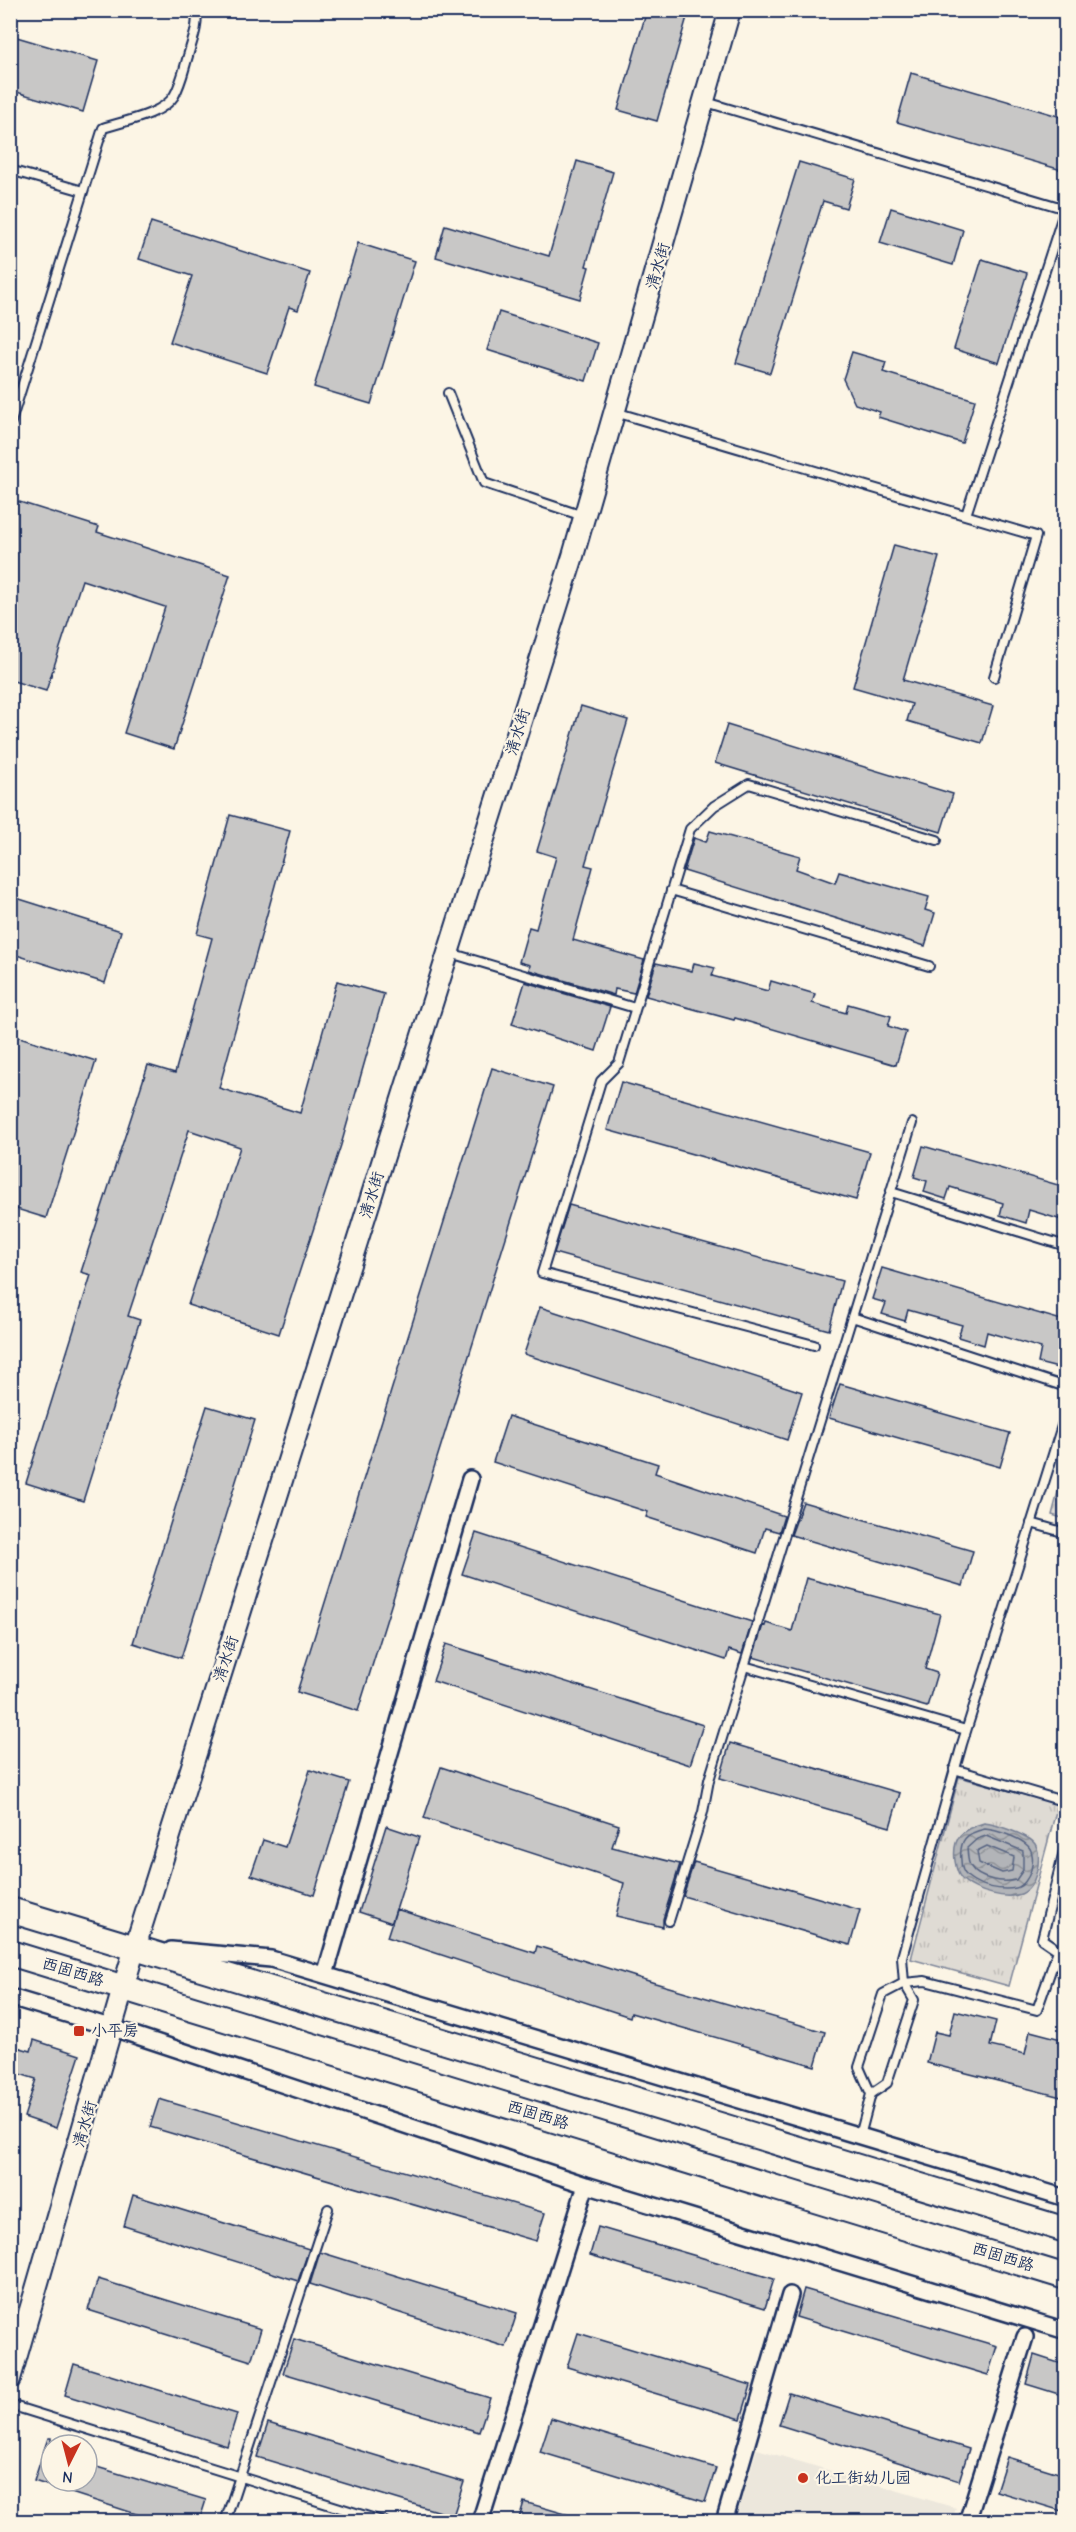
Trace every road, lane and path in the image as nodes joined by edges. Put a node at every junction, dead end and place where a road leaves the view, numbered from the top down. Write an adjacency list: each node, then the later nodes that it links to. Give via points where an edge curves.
1 (196, 10): 5 (lane, via 197,26 173,97 150,115 103,128)
2 (730, 10): 3 (street, 清水街)
3 (704, 101): 6 (lane); 8 (street, 清水街)
4 (10, 170): 5 (lane)
5 (83, 191): 9 (lane)
6 (1065, 209): 10 (lane)
7 (448, 393): 11 (lane, via 484,483)
8 (615, 412): 10 (lane); 11 (street, 清水街)
9 (11, 424)
10 (966, 515): 12 (lane, via 1036,536)
11 (585, 517): 15 (street, 清水街)
12 (994, 676)
13 (938, 840): 14 (lane, via 749,784 714,806 690,828)
14 (671, 890): 16 (lane); 17 (lane)
15 (448, 953): 17 (lane); 35 (street, 清水街)
16 (929, 966)
17 (635, 1008): 22 (lane, via 619,1063 601,1080 542,1274)
18 (912, 1123): 19 (lane)
19 (891, 1192): 20 (lane); 21 (lane)
20 (1065, 1246)
21 (852, 1317): 23 (lane); 28 (lane)
22 (814, 1345)
23 (1065, 1387)
24 (1065, 1413): 26 (lane)
25 (470, 1479): 37 (street)
26 (1031, 1523): 27 (lane); 29 (lane)
27 (1065, 1533)
28 (744, 1666): 29 (lane); 34 (lane)
29 (966, 1730): 30 (lane)
30 (954, 1769): 31 (lane); 38 (lane, via 902,1957)
31 (1065, 1802)
32 (1065, 1843): 38 (lane, via 1042,1939 1058,1950 1037,2010 925,1981)
33 (10, 1910): 35 (main road)
34 (669, 1921)
35 (135, 1947): 37 (street, via 271,1959); 39 (street, 清水街); 47 (main road)
36 (10, 1953): 39 (main road, 西固西路)
37 (324, 1975): 43 (street)
38 (904, 1983): 42 (lane, via 915,2000 887,2083); 42 (lane, via 883,1994 859,2067)
39 (124, 1988): 41 (street, 清水街); 48 (main road, 西固西路)
40 (10, 1997): 41 (street)
41 (113, 2028): 44 (street); 52 (street, 清水街)
42 (871, 2094): 43 (lane)
43 (860, 2136): 45 (street)
44 (586, 2185): 50 (street); 57 (street)
45 (1065, 2198)
46 (328, 2209): 54 (lane)
47 (1065, 2230)
48 (1065, 2277)
49 (790, 2295): 58 (street)
50 (1065, 2331)
51 (1025, 2337): 59 (street)
52 (10, 2379)
53 (10, 2405): 54 (lane)
54 (240, 2476): 55 (lane); 56 (lane)
55 (225, 2522)
56 (385, 2522)
57 (480, 2522)
58 (724, 2522)
59 (967, 2522)

